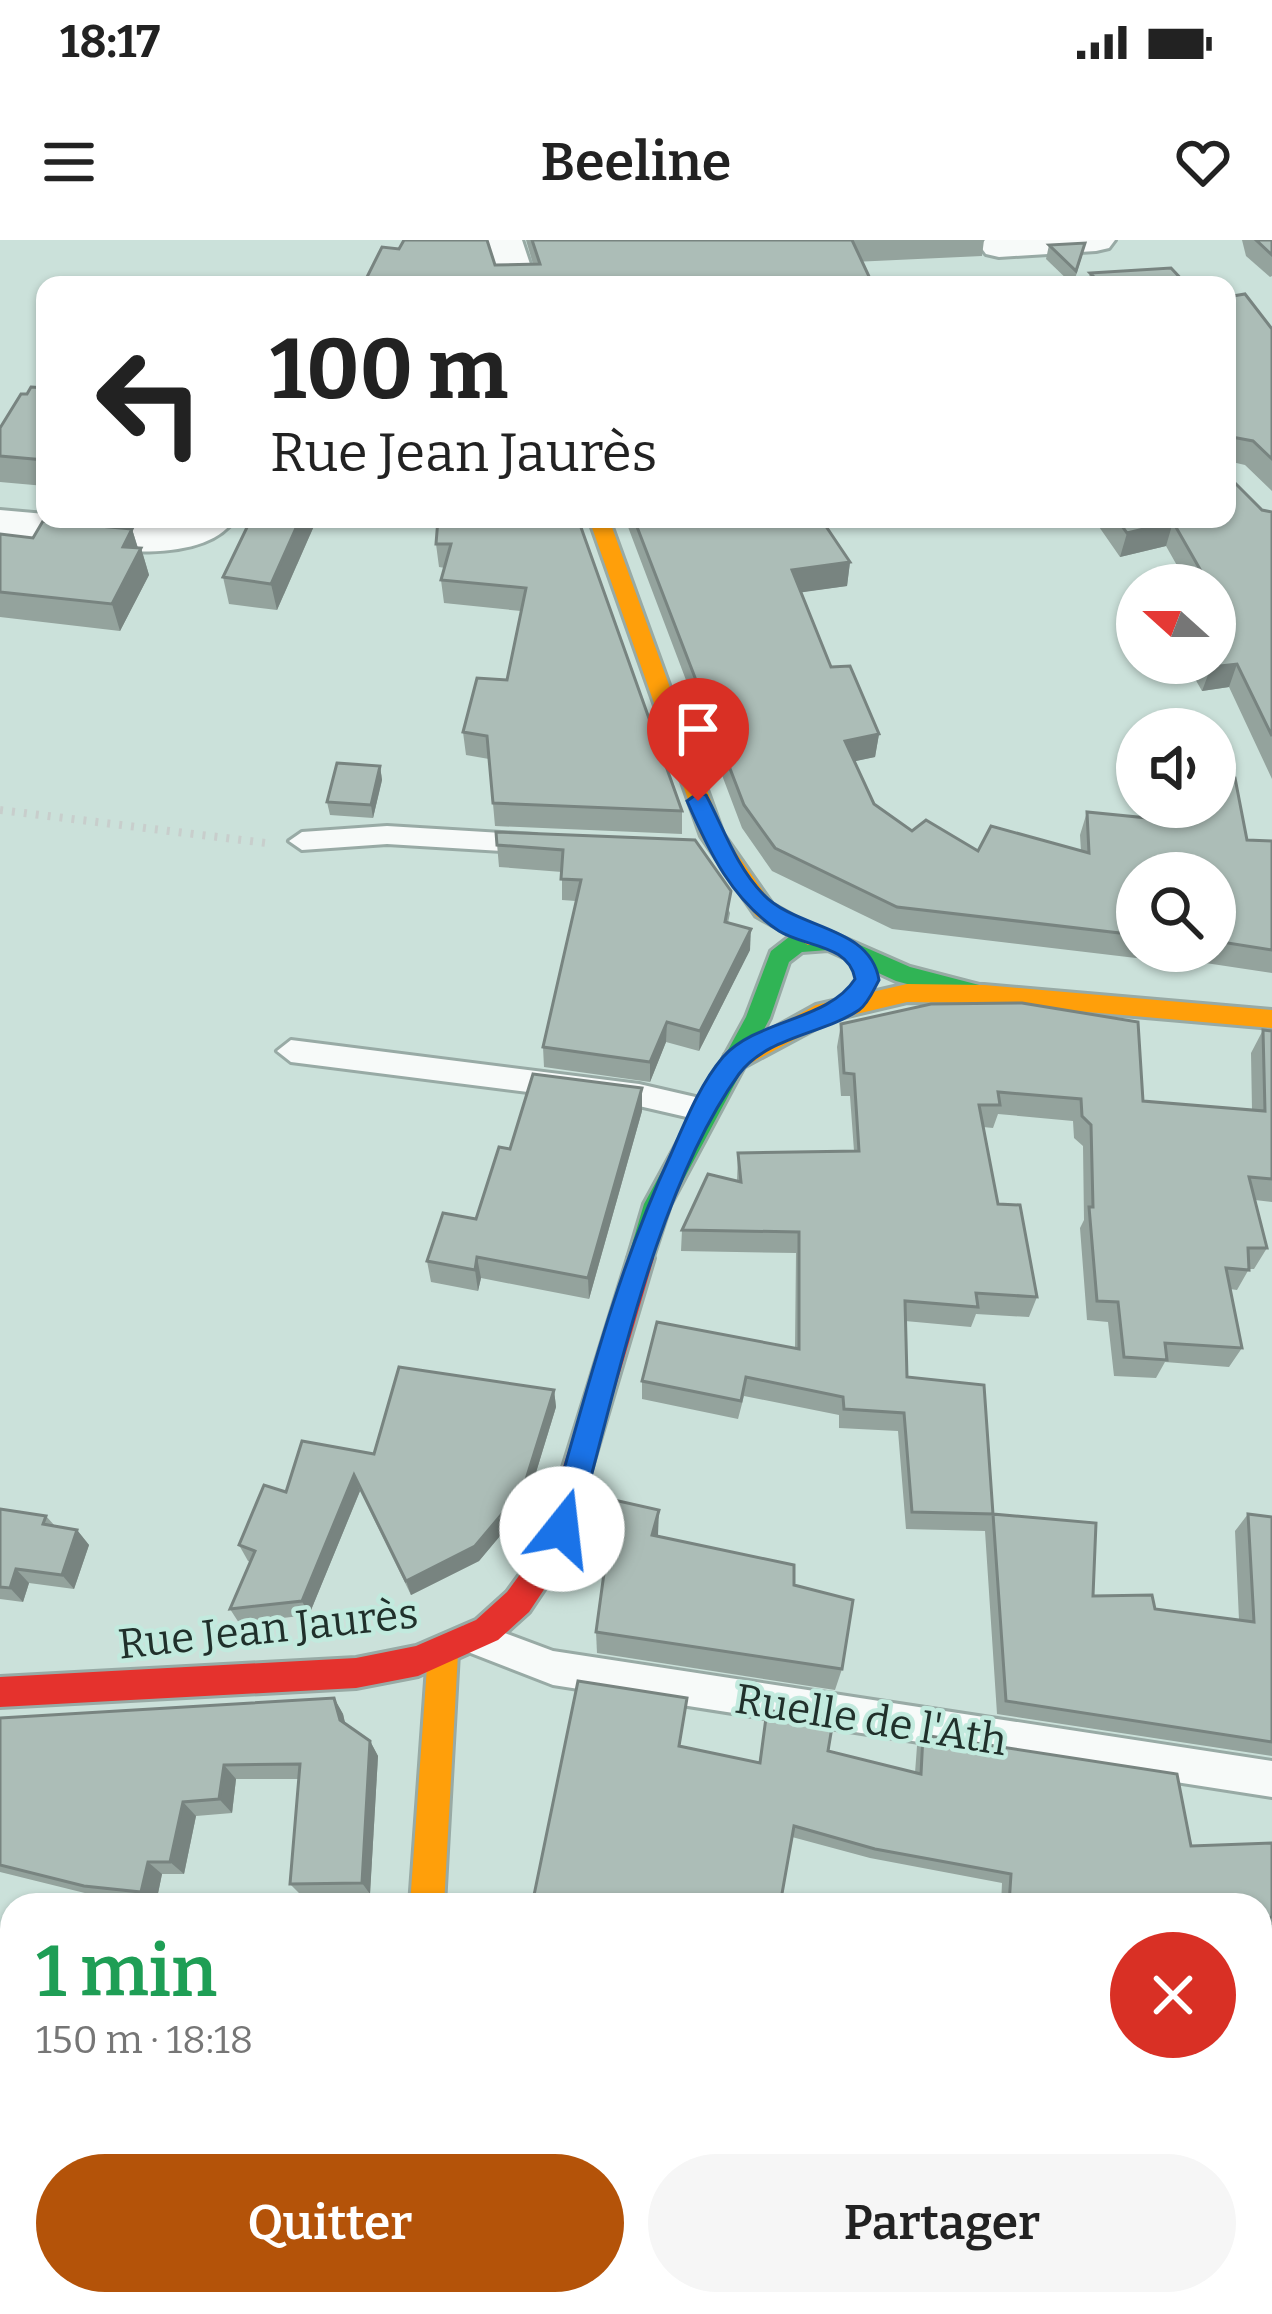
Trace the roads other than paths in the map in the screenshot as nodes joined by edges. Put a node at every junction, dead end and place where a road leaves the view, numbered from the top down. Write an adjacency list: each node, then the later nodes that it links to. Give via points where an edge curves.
1 (502, 240): 4 (street)
2 (1096, 240): 3 (street)
3 (996, 243): 5 (street)
4 (515, 276)
5 (1028, 276)
6 (0, 523): 7 (street)
7 (36, 527)
8 (50, 528): 9 (street, via 170,540)
9 (195, 528)
10 (602, 528): 13 (main road, via 708,849 764,910)
11 (302, 841): 12 (lane, via 387,836)
12 (567, 846)
13 (817, 939): 14 (main road, Rue Jean Jaurès); 15 (main road, Rue Jean Jaurès, via 782,952)
14 (858, 956): 16 (main road, Rue Jean Jaurès); 17 (main road, via 867,980)
15 (774, 977): 17 (main road, Rue Jean Jaurès, via 796,1004); 20 (main road, Rue Jean Jaurès)
16 (974, 994): 17 (main road, Rue Jean Jaurès); 18 (main road, Rue Jean Jaurès)
17 (841, 1006): 20 (main road, Rue Jean Jaurès)
18 (1272, 1019)
19 (291, 1051): 21 (lane)
20 (734, 1062): 21 (main road, Rue Jean Jaurès)
21 (704, 1110): 22 (main road, Rue Jean Jaurès, via 652,1220 550,1558 520,1600)
22 (459, 1645): 23 (main road, Rue Jean Jaurès, via 333,1673); 24 (lane, Ruelle de l'Ath, via 553,1668); 25 (main road)
23 (0, 1692)
24 (1272, 1779)
25 (428, 1893)

